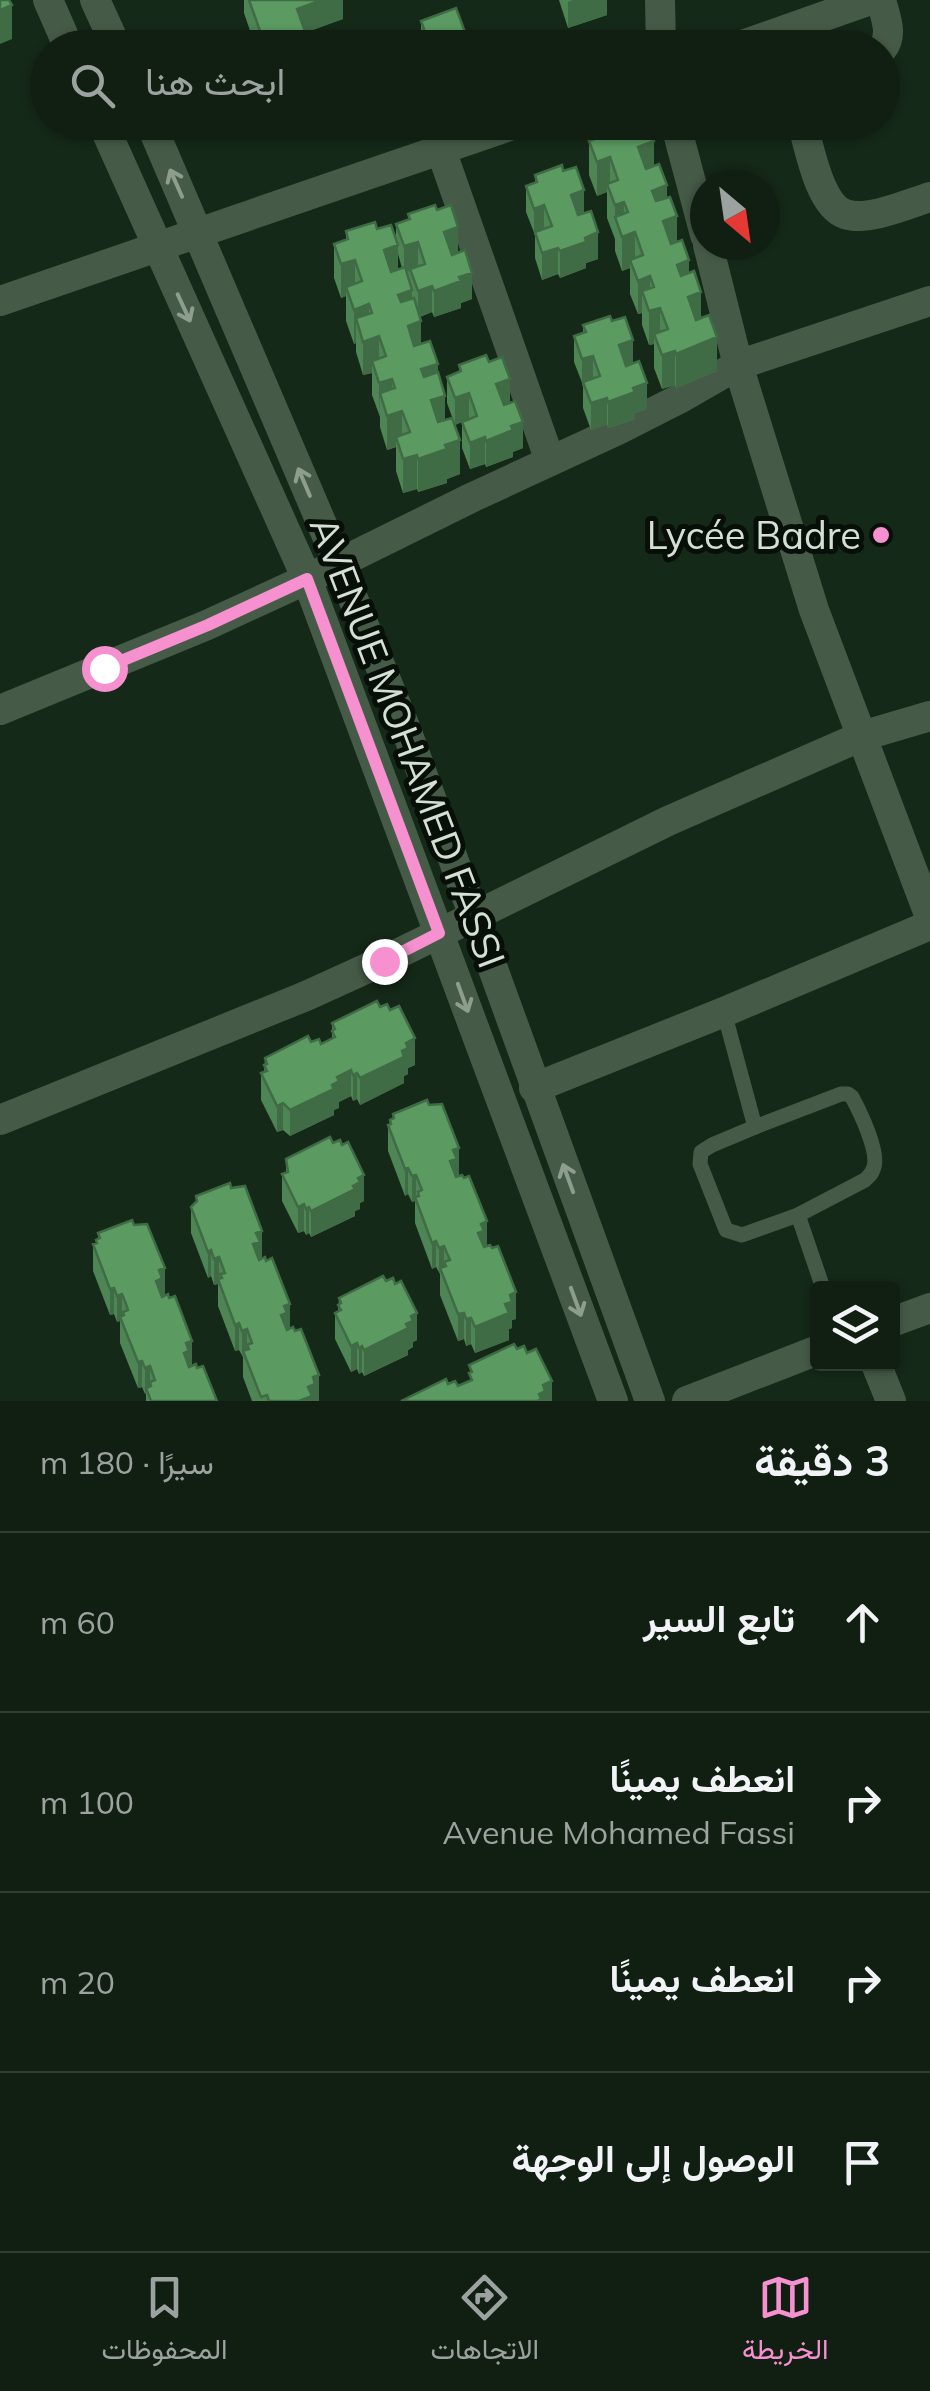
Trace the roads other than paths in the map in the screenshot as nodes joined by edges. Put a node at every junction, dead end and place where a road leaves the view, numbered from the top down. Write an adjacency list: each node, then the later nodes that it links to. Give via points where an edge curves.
1 (48, 0): 6 (street)
2 (96, 0): 7 (street)
3 (660, 0): 8 (street)
4 (870, 0): 9 (street)
5 (881, 0): 10 (street)
6 (61, 30)
7 (109, 30)
8 (661, 30)
9 (785, 30)
10 (888, 30)
11 (110, 140): 20 (street, AVENUE MOHAMED FASSI)
12 (158, 140): 19 (street, AVENUE MOHAMED FASSI, one-way to 12)
13 (470, 140): 16 (street)
14 (680, 140): 17 (street)
15 (808, 140): 18 (street, via 825,194 843,214 882,212)
16 (441, 150): 19 (street); 25 (street)
17 (690, 179)
18 (930, 197)
19 (198, 234): 20 (street); 26 (street, AVENUE MOHAMED FASSI, one-way to 19)
20 (156, 248): 23 (street); 27 (street, AVENUE MOHAMED FASSI, one-way to 27)
21 (712, 260): 24 (street)
22 (930, 300): 24 (street)
23 (0, 301)
24 (738, 365): 25 (street); 30 (street, via 814,610)
25 (550, 461): 26 (street)
26 (338, 564): 27 (street); 31 (street, AVENUE MOHAMED FASSI)
27 (307, 579): 28 (street); 34 (street, AVENUE MOHAMED FASSI)
28 (0, 710)
29 (930, 716): 30 (street)
30 (862, 736): 31 (street); 32 (street)
31 (473, 916): 34 (street); 36 (street, AVENUE MOHAMED FASSI)
32 (930, 917)
33 (930, 925): 35 (street)
34 (439, 933): 37 (street, via 306,996); 45 (street, AVENUE MOHAMED FASSI, one-way to 45)
35 (724, 1012): 36 (street); 38 (lane)
36 (534, 1088): 46 (street, AVENUE MOHAMED FASSI, one-way to 36)
37 (0, 1120)
38 (755, 1127): 39 (lane, via 699,1157 722,1224 742,1235); 39 (lane, via 842,1094 856,1104 876,1155 873,1172)
39 (798, 1215): 40 (lane)
40 (820, 1281)
41 (930, 1308): 42 (street)
42 (900, 1319)
43 (810, 1353): 47 (street)
44 (879, 1371): 48 (street)
45 (613, 1401)
46 (650, 1401)
47 (688, 1401)
48 (891, 1401)

